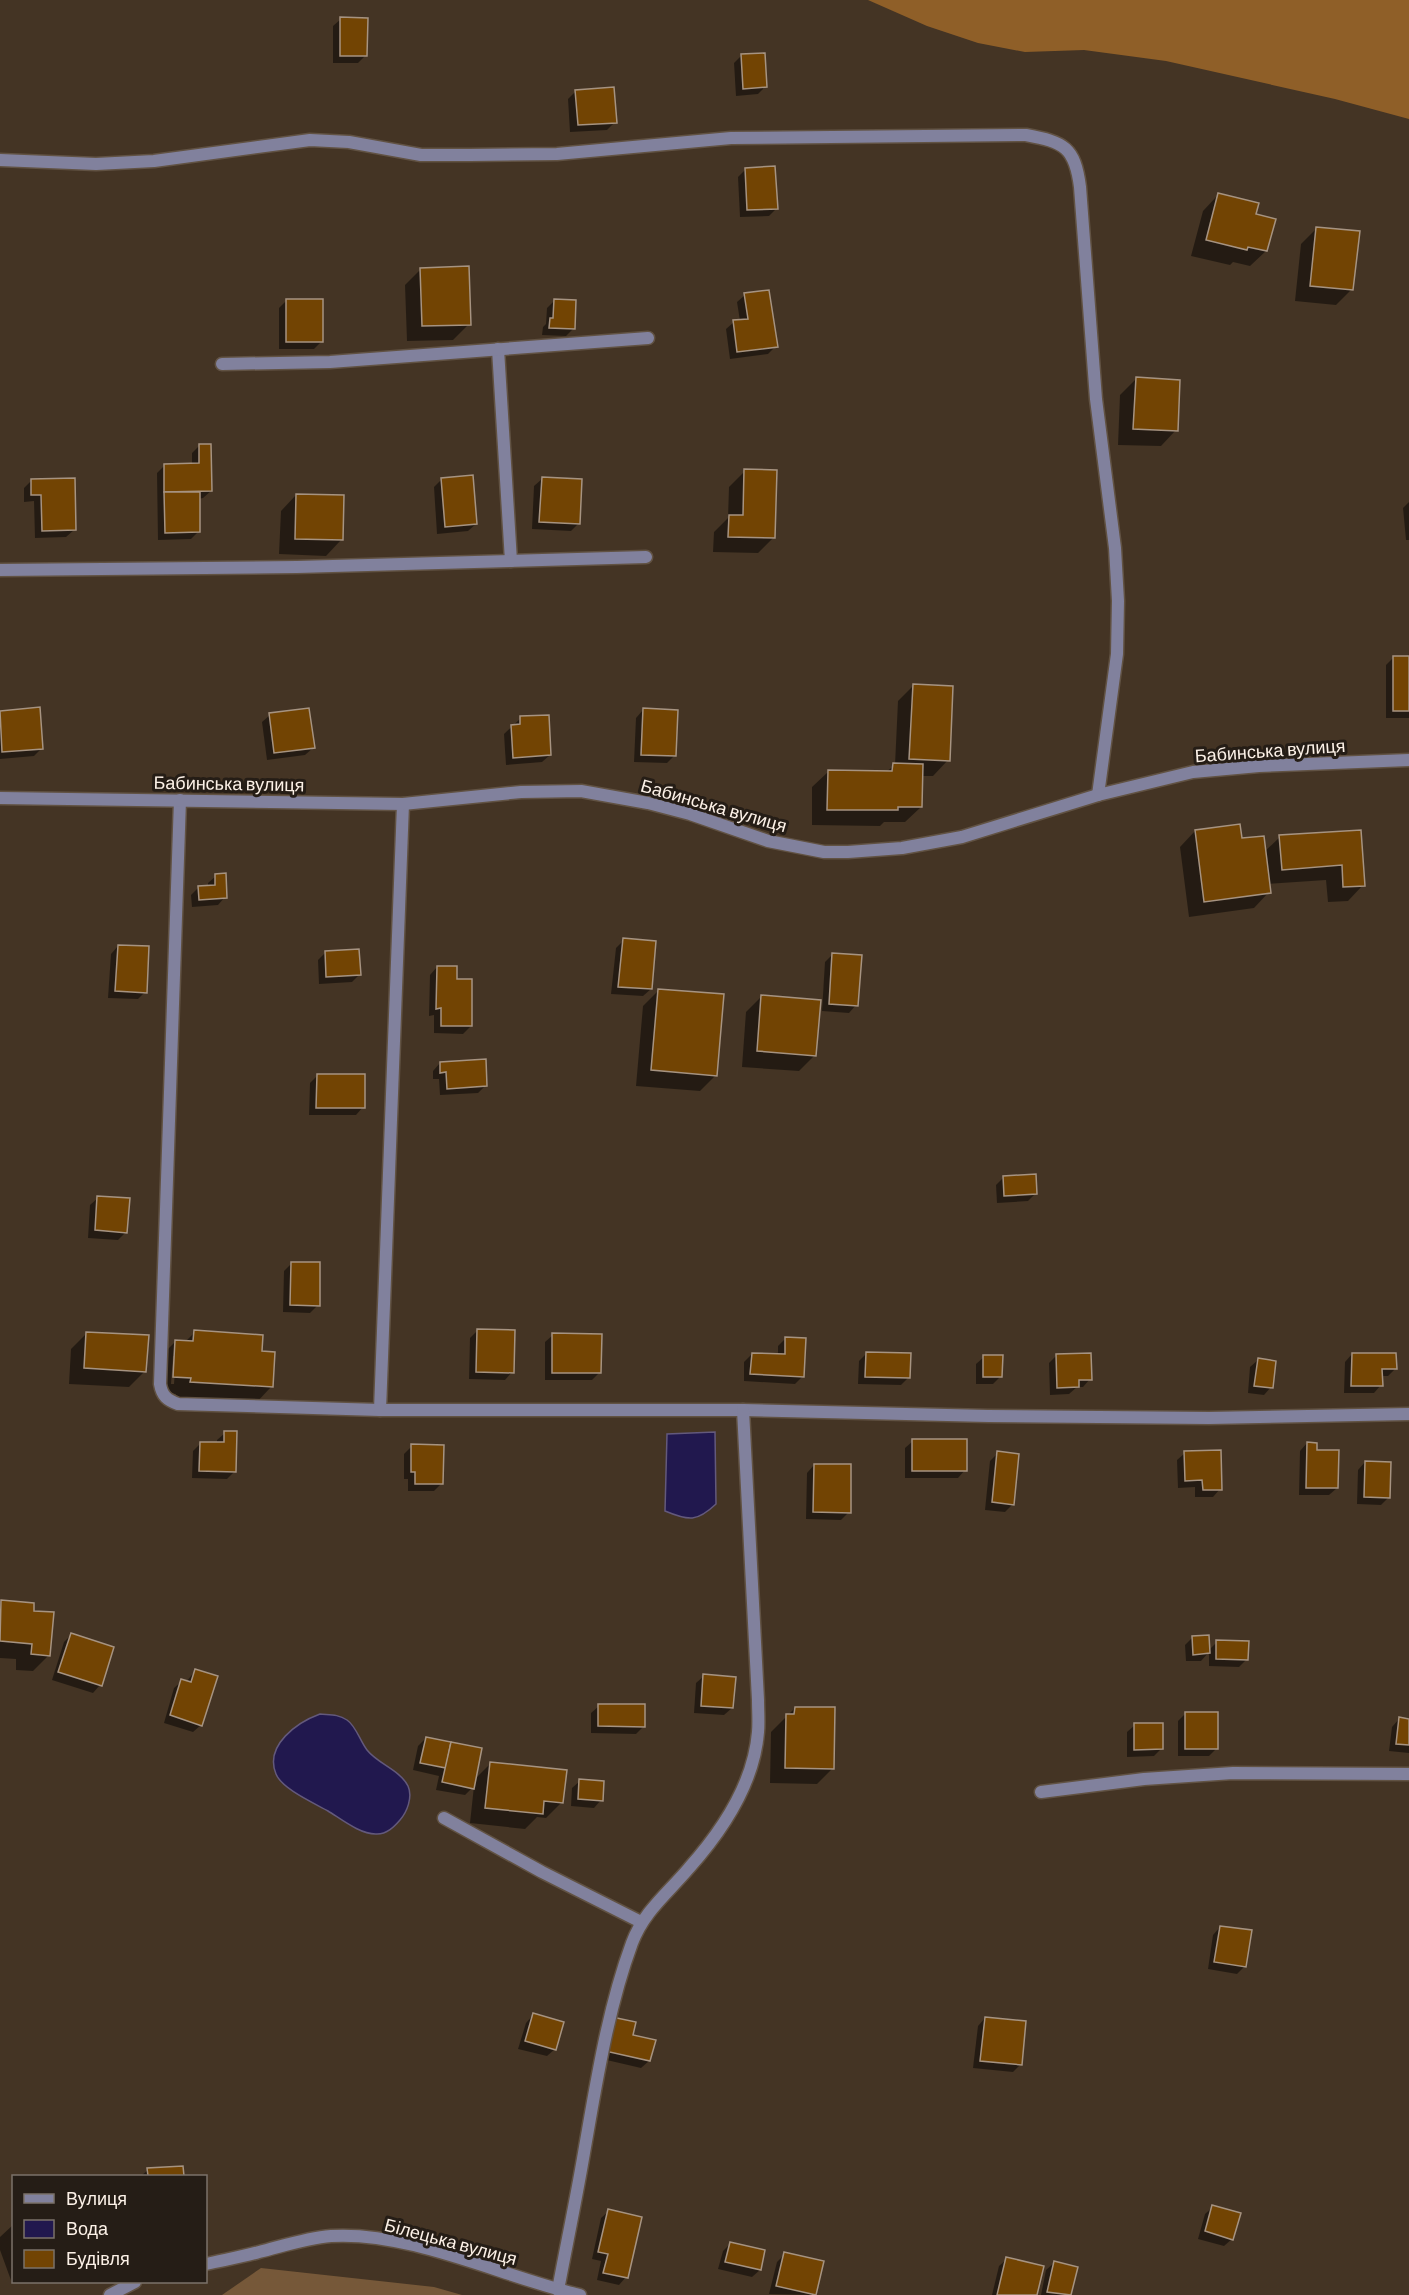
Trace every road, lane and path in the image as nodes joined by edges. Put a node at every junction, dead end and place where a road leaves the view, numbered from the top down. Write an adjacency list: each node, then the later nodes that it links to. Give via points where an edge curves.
1 (0, 160): 9 (street, via 96,164 154,161 310,140 349,142 421,155 557,154 731,138 829,136 1026,135 1060,144 1070,151 1077,164 1080,186 1096,399 1116,569 1117,654)
2 (648, 338): 3 (street)
3 (498, 349): 4 (street, via 330,362); 6 (street)
4 (222, 364)
5 (646, 557): 6 (street)
6 (511, 561): 7 (street)
7 (0, 570)
8 (1409, 760): 9 (street, Бабинська вулиця, via 1221,768)
9 (1098, 795): 12 (street, Бабинська вулиця, via 962,837 902,848 848,852 768,842 690,814 581,791 521,792)
10 (0, 798): 11 (street, Бабинська вулиця)
11 (180, 800): 12 (street, Бабинська вулиця); 13 (street, via 162,1394 178,1404)
12 (403, 804): 13 (street)
13 (380, 1410): 14 (street)
14 (743, 1410): 15 (street, via 1198,1418); 19 (street, via 759,1731 754,1757 733,1808 712,1841)
15 (1409, 1414)
16 (1409, 1774): 17 (street, via 1233,1773)
17 (1041, 1792)
18 (444, 1818): 19 (street)
19 (641, 1922): 22 (street, via 606,2033)
20 (207, 2264): 22 (street, Білецька вулиця, via 332,2236 366,2238 429,2250)
21 (133, 2283): 23 (street)
22 (558, 2290): 24 (street, Білецька вулиця)
23 (110, 2295)
24 (580, 2295)

